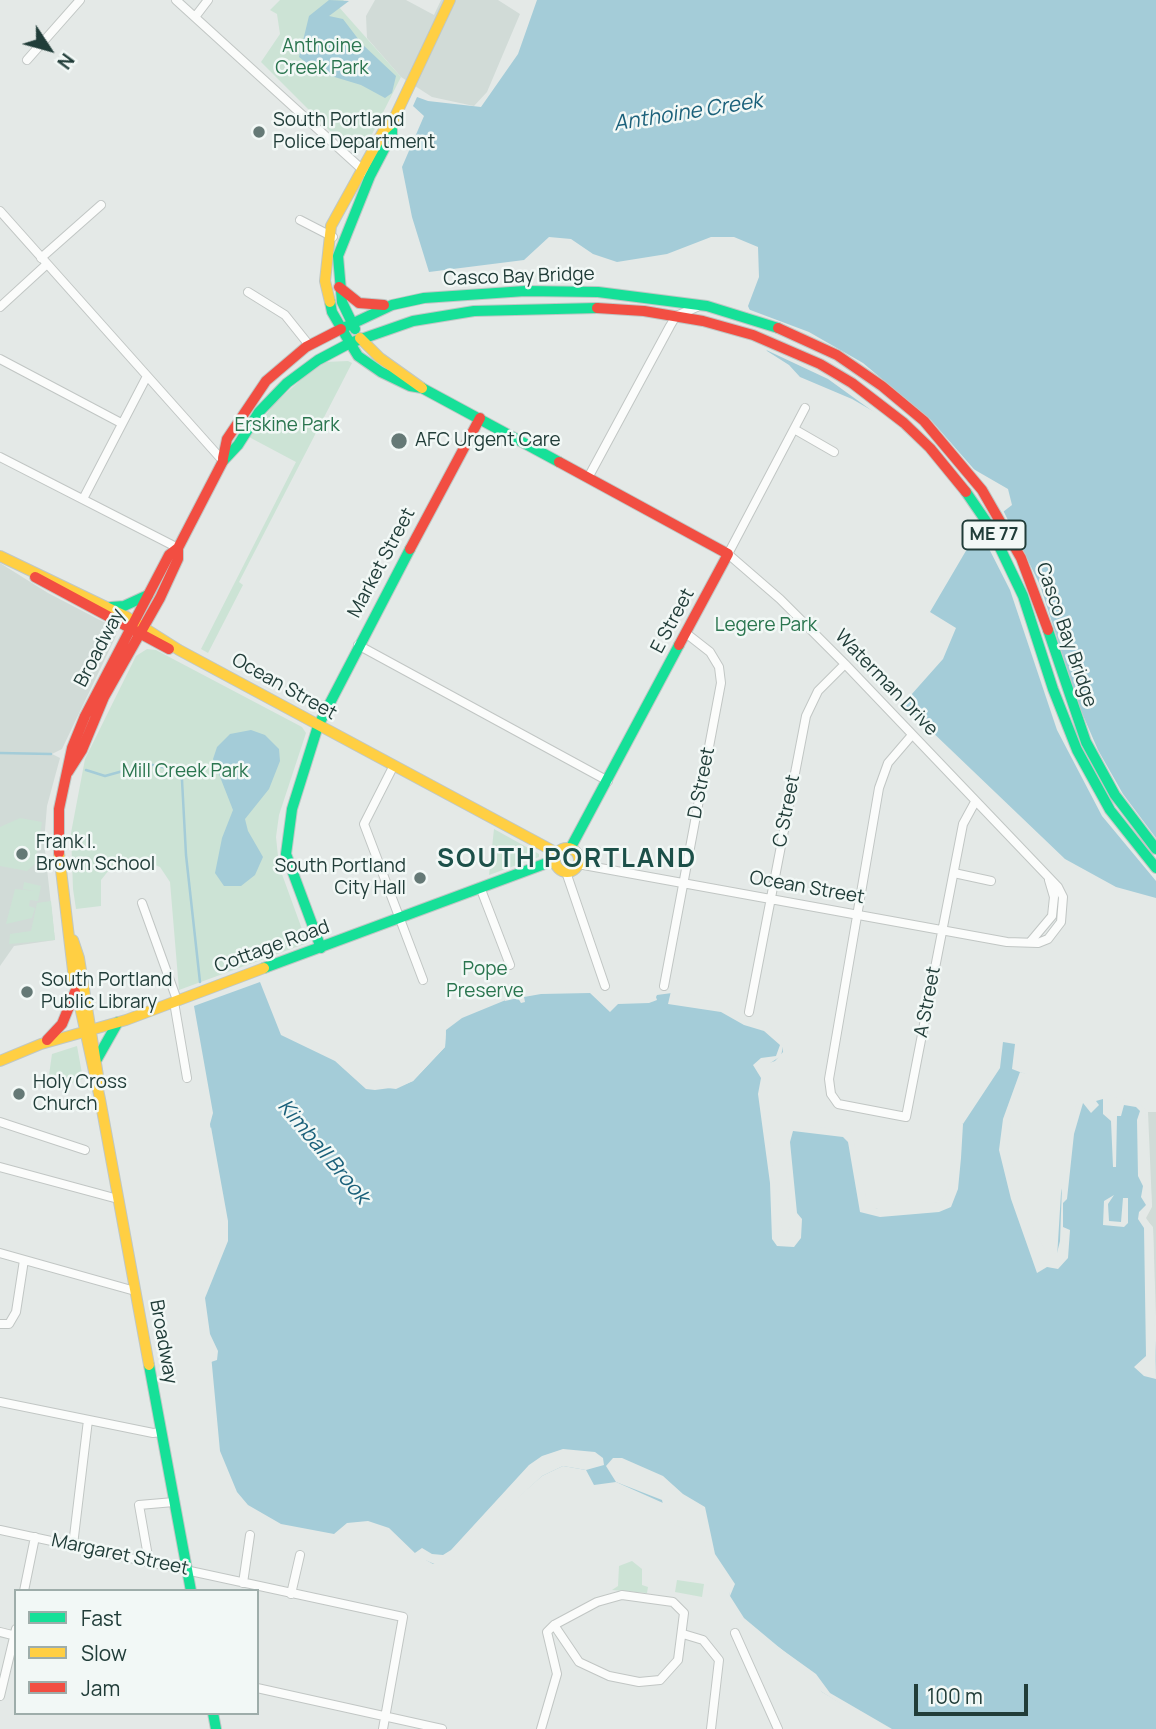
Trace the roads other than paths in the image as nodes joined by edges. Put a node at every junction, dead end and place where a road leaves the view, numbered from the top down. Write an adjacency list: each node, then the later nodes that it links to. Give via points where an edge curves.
1 (80, 0): 6 (street)
2 (176, 0): 5 (street)
3 (208, 0): 5 (street)
4 (450, 0): 7 (main road)
5 (195, 18): 7 (street)
6 (27, 60)
7 (366, 173): 11 (main road); 12 (main road)
8 (101, 205): 13 (street)
9 (0, 211): 13 (street)
10 (300, 220): 11 (street)
11 (329, 235): 12 (street); 21 (main road, via 325,281)
12 (342, 242): 14 (main road)
13 (44, 261): 18 (street); 25 (street)
14 (339, 287): 16 (main road, via 359,303); 20 (main road)
15 (248, 292): 23 (street, via 285,315)
16 (392, 305): 17 (main road, Casco Bay Bridge / ME 77, via 439,296 549,290 623,293); 20 (main road, Casco Bay Bridge / ME 77)
17 (707, 306): 19 (street); 53 (main road, Casco Bay Bridge / ME 77, via 781,329 837,355 896,397 961,464 982,490 1021,558 1097,765)
18 (0, 307)
19 (676, 316): 22 (main road, Casco Bay Bridge / ME 77, via 602,308 505,308 413,321); 33 (street); 56 (main road, Casco Bay Bridge / ME 77, via 787,348 842,377 904,423 943,462 1003,550 1064,719 1092,780)
20 (352, 323): 21 (main road, Broadway / ME 77); 22 (main road, Waterman Drive)
21 (341, 329): 22 (main road, Waterman Drive); 23 (main road, Broadway / ME 77)
22 (355, 341): 27 (main road, Waterman Drive, via 358,356 381,372); 32 (main road, Broadway / ME 77, via 287,383)
23 (309, 345): 32 (main road, Broadway / ME 77, via 257,391 227,439)
24 (0, 359): 28 (street)
25 (146, 378): 28 (street); 32 (street)
26 (804, 408): 29 (street, E Street)
27 (480, 418): 33 (main road, Waterman Drive); 44 (main road, Market Street)
28 (121, 423): 34 (street)
29 (794, 429): 30 (street); 36 (street, E Street)
30 (834, 452)
31 (0, 457): 34 (street)
32 (223, 461): 35 (main road, Broadway / ME 77)
33 (589, 477): 36 (main road, Waterman Drive)
34 (83, 499): 35 (street)
35 (178, 548): 39 (main road, Broadway / ME 77, via 169,555); 42 (main road, Broadway / ME 77, via 175,567)
36 (728, 554): 43 (main road, E Street); 45 (street, Waterman Drive)
37 (0, 556): 38 (main road)
38 (28, 570): 40 (main road); 41 (main road, via 44,584)
39 (148, 595): 40 (main road, via 124,606); 41 (main road, Broadway)
40 (108, 607): 41 (main road)
41 (131, 624): 42 (main road, Ocean Street); 49 (main road, Broadway, via 85,716)
42 (142, 630): 46 (main road, Ocean Street, via 168,649 179,650); 49 (main road, Broadway)
43 (687, 634): 50 (main road, E Street); 60 (street, D Street, via 710,652 721,683)
44 (358, 645): 46 (main road, Market Street); 50 (street)
45 (845, 664): 47 (street, Waterman Drive); 62 (street, C Street, via 818,691 806,716)
46 (318, 726): 48 (main road, Ocean Street); 69 (main road, Market Street, via 292,809 286,854)
47 (912, 735): 51 (street, Waterman Drive); 64 (street, via 882,775)
48 (394, 765): 54 (main road, Ocean Street); 65 (street, via 365,824)
49 (68, 772): 67 (main road, Broadway, via 57,839)
50 (607, 781): 52 (main road, E Street)
51 (975, 802): 58 (street, A Street, via 964,818); 68 (street, Waterman Drive, via 1049,880 1054,897 1052,916)
52 (570, 849): 54 (main road); 55 (main road)
53 (1156, 849)
54 (556, 857): 57 (main road, via 559,870); 61 (main road, Cottage Road)
55 (578, 864): 57 (main road); 60 (street, Ocean Street)
56 (1156, 868)
57 (566, 872): 72 (street)
58 (954, 873): 59 (street); 66 (street, A Street)
59 (990, 881)
60 (683, 882): 62 (street, Ocean Street); 73 (street, D Street)
61 (480, 887): 65 (main road, Cottage Road); 70 (street)
62 (770, 900): 64 (street, Ocean Street); 76 (street, C Street)
63 (142, 903): 75 (street)
64 (855, 914): 66 (street, Ocean Street); 66 (street, A Street, via 829,1086 838,1104 845,1107 906,1118)
65 (398, 919): 69 (main road, Cottage Road); 71 (street)
66 (942, 931): 68 (street, Ocean Street, via 1007,942)
67 (69, 932): 74 (main road, Broadway); 78 (main road, Broadway, via 79,958)
68 (1031, 941)
69 (321, 948): 75 (main road, Cottage Road)
70 (510, 965)
71 (423, 980)
72 (606, 986)
73 (664, 986)
74 (76, 989): 78 (main road, Broadway); 79 (main road, via 62,1024)
75 (176, 1001): 77 (main road, Cottage Road); 82 (street)
76 (749, 1012)
77 (118, 1022): 78 (main road, Cottage Road); 80 (main road)
78 (87, 1030): 79 (main road, Cottage Road); 80 (main road, Broadway); 83 (main road, Broadway)
79 (41, 1044): 81 (main road, Cottage Road)
80 (97, 1059): 83 (main road, Broadway)
81 (0, 1061)
82 (187, 1078)
83 (100, 1099): 87 (main road, Broadway)
84 (0, 1122): 85 (street)
85 (85, 1150)
86 (0, 1167): 87 (street)
87 (118, 1199): 90 (main road, Broadway)
88 (0, 1252): 89 (street)
89 (24, 1259): 90 (street); 91 (street, via 16,1312 9,1324)
90 (135, 1291): 94 (main road, Broadway)
91 (0, 1324)
92 (0, 1402): 93 (street)
93 (88, 1420): 94 (street); 99 (street)
94 (162, 1432): 95 (main road, Broadway)
95 (174, 1502): 101 (street, via 139,1506); 102 (main road, Broadway)
96 (0, 1530): 98 (street, Margaret Street)
97 (250, 1535): 103 (street)
98 (35, 1537): 99 (street, Margaret Street); 104 (street)
99 (73, 1545): 101 (street, Margaret Street)
100 (300, 1556): 106 (street)
101 (149, 1562): 102 (street, Margaret Street)
102 (187, 1570): 103 (street, Margaret Street); 105 (main road, Broadway)
103 (243, 1583): 106 (street, Margaret Street)
104 (24, 1589)
105 (191, 1589)
106 (291, 1594): 113 (street, Margaret Street, via 403,1617)
107 (554, 1625): 109 (street, via 610,1597 635,1595 680,1606); 109 (street, via 579,1662 609,1676 639,1682 666,1677 678,1660); 116 (street, via 547,1632 557,1674)
108 (735, 1633): 118 (street)
109 (683, 1634): 117 (street, via 703,1640 719,1660)
110 (14, 1637): 112 (street)
111 (259, 1688): 113 (street)
112 (0, 1696)
113 (386, 1716): 114 (street); 115 (street)
114 (383, 1729)
115 (442, 1729)
116 (541, 1729)
117 (711, 1729)
118 (778, 1729)

